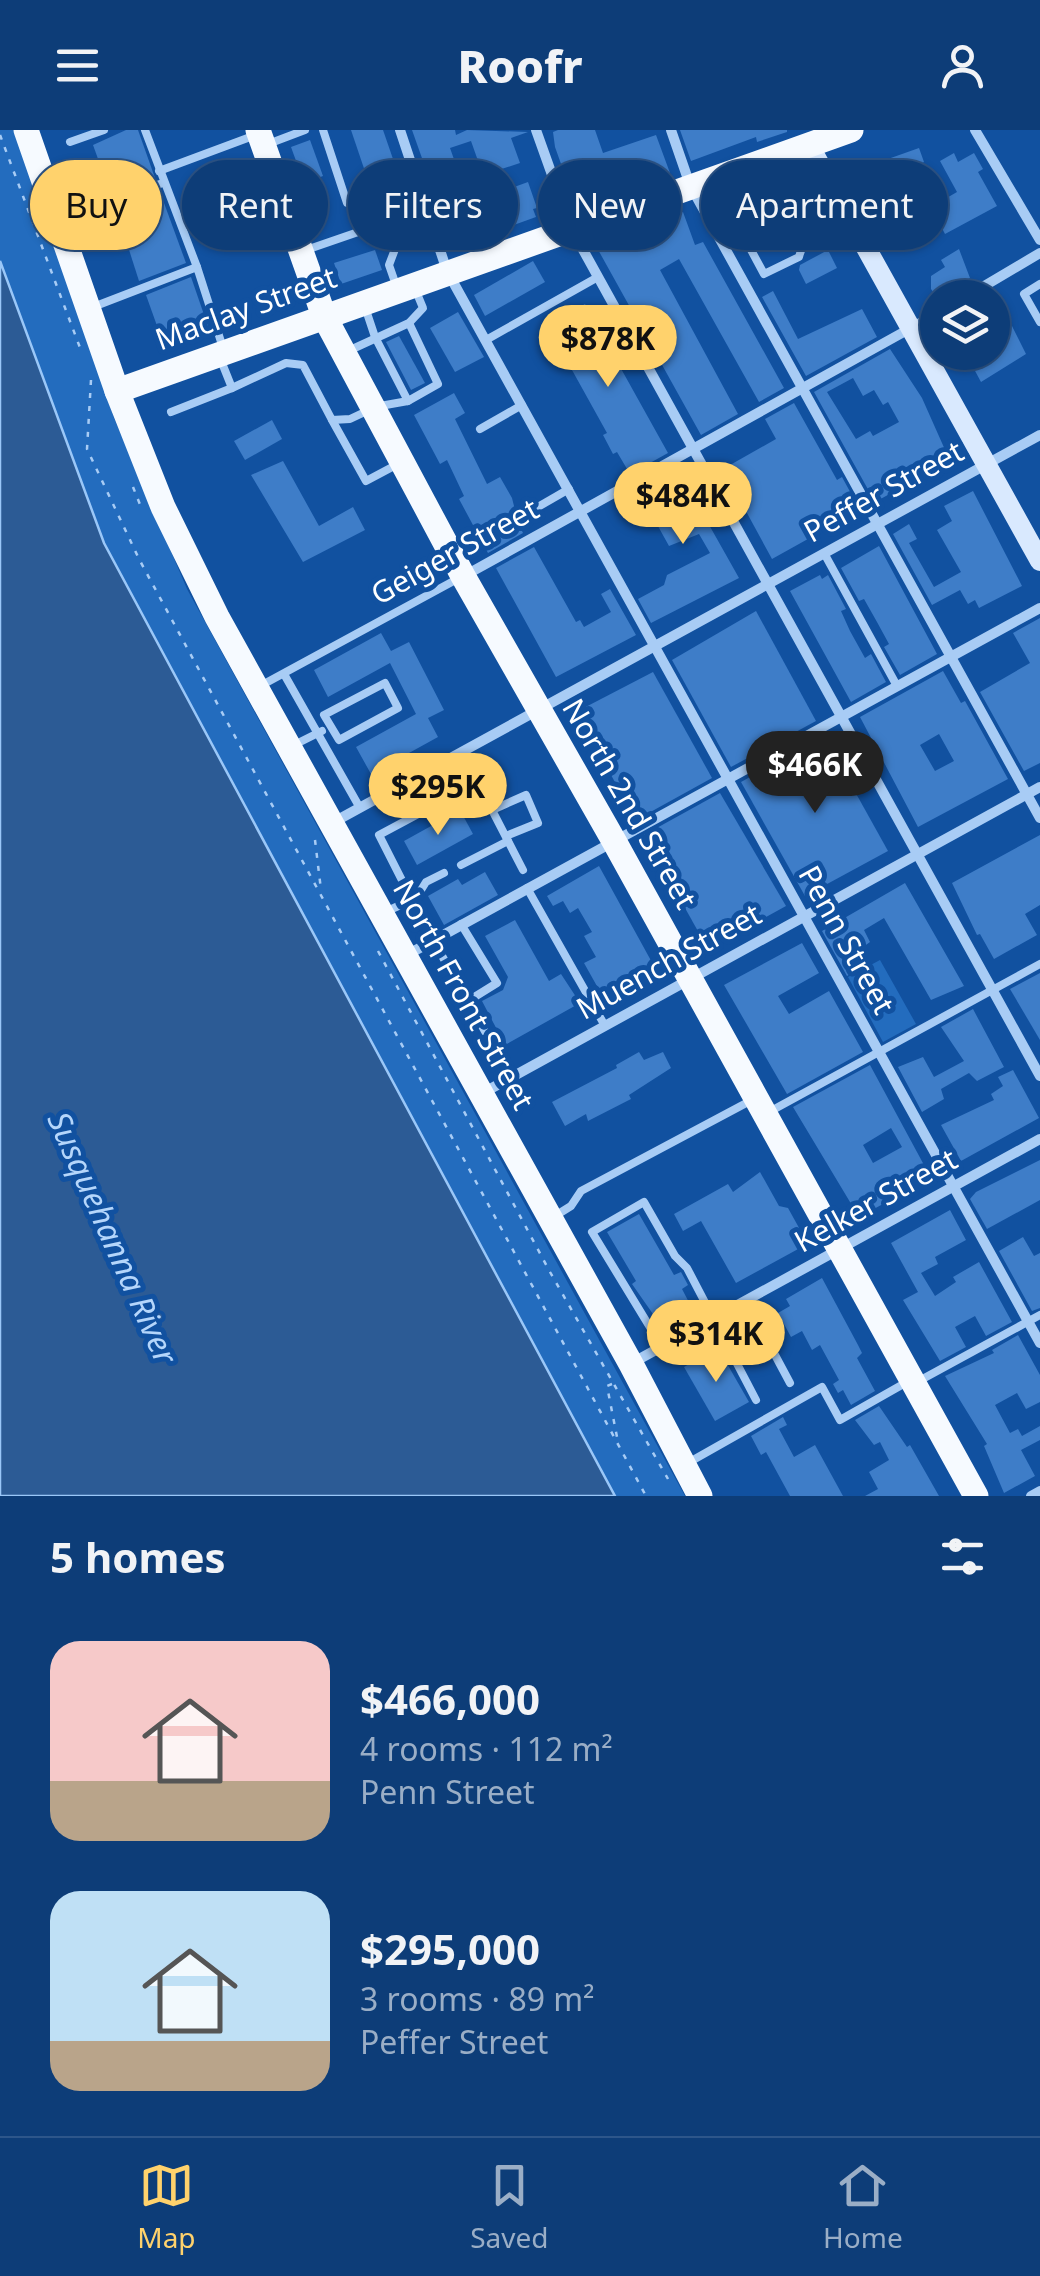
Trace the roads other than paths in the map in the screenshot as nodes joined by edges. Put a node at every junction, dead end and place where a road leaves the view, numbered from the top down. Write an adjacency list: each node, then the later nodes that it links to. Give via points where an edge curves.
1 (26, 130): 14 (main road, North Front Street)
2 (104, 130): 13 (lane)
3 (145, 130): 15 (lane)
4 (304, 130): 11 (lane)
5 (323, 130): 23 (lane)
6 (400, 130): 16 (street, Penn Street)
7 (536, 130): 17 (street)
8 (670, 130): 21 (street)
9 (851, 130): 12 (main road, Maclay Street)
10 (976, 130): 26 (street)
11 (260, 136): 20 (lane); 35 (main road, North 2nd Street)
12 (805, 138): 18 (main road, Maclay Street); 19 (main road)
13 (70, 142)
14 (36, 160)
15 (155, 160)
16 (410, 160)
17 (547, 160)
18 (754, 160)
19 (818, 160)
20 (162, 170)
21 (701, 180)
22 (163, 182): 37 (lane)
23 (347, 203)
24 (348, 235): 35 (lane)
25 (538, 240): 38 (main road, Maclay Street)
26 (1040, 240)
27 (67, 250): 44 (main road, North Front Street)
28 (395, 250): 42 (lane, via 389,265)
29 (441, 250): 38 (street, Penn Street)
30 (583, 250): 39 (street)
31 (735, 250): 56 (street)
32 (751, 250): 33 (lane, via 764,274)
33 (800, 250)
34 (869, 250): 49 (main road)
35 (301, 251): 45 (main road, North 2nd Street)
36 (1040, 253): 40 (street)
37 (198, 267): 44 (lane); 53 (lane)
38 (448, 271): 42 (main road, Maclay Street); 51 (street, Penn Street)
39 (598, 276): 51 (lane); 64 (street)
40 (994, 280)
41 (1040, 284): 46 (lane, via 1024,294)
42 (405, 286): 43 (main road, Maclay Street); 47 (lane, via 423,308)
43 (364, 302): 45 (main road, Maclay Street); 50 (lane)
44 (88, 309): 55 (main road, North Front Street)
45 (324, 316): 52 (main road, North 2nd Street); 53 (main road, Maclay Street)
46 (1040, 322)
47 (408, 323): 50 (lane); 57 (lane, via 438,384)
48 (920, 323): 49 (street, Geiger Street)
49 (912, 328): 56 (street, Geiger Street); 66 (main road)
50 (374, 337): 52 (lane); 57 (lane)
51 (486, 340): 58 (street, Penn Street)
52 (344, 352): 59 (main road, North 2nd Street)
53 (221, 353): 54 (lane); 55 (main road, Maclay Street)
54 (232, 388): 60 (lane); 61 (lane, via 286,364 303,365)
55 (116, 390): 80 (main road, North Front Street, via 163,507)
56 (804, 390): 64 (street, Geiger Street); 70 (street)
57 (408, 401): 59 (lane)
58 (522, 405): 62 (lane); 67 (street, Penn Street)
59 (373, 408): 61 (lane, via 350,420); 65 (main road, North 2nd Street)
60 (171, 412)
61 (332, 420): 65 (lane, via 366,481)
62 (480, 429)
63 (1040, 435): 66 (street, Peffer Street)
64 (692, 448): 68 (street, Geiger Street); 74 (street)
65 (402, 462): 73 (main road, North 2nd Street)
66 (986, 464): 70 (street, Peffer Street); 72 (main road)
67 (569, 489): 68 (street, Penn Street); 69 (lane)
68 (581, 511): 73 (street, Geiger Street); 76 (street, Penn Street)
69 (524, 514)
70 (878, 524): 71 (street, Peffer Street); 77 (street)
71 (824, 554): 74 (street, Peffer Street); 79 (lane)
72 (1040, 562)
73 (463, 576): 78 (lane, Geiger Street); 81 (main road, North 2nd Street)
74 (768, 584): 76 (street, Peffer Street); 82 (street)
75 (1040, 608): 77 (street)
76 (655, 646): 81 (street, Peffer Street); 87 (street, Penn Street)
77 (951, 657): 79 (street); 90 (street)
78 (284, 674): 80 (lane, Geiger Street); 84 (lane)
79 (897, 686): 82 (street)
80 (258, 688): 85 (main road, North Front Street)
81 (538, 710): 86 (street, Peffer Street); 96 (main road, North 2nd Street)
82 (842, 717): 87 (street); 97 (street)
83 (331, 727): 83 (lane, via 324,715 385,683 398,708 339,740); 84 (lane)
84 (318, 733): 85 (lane); 91 (lane)
85 (290, 746): 94 (main road, North Front Street)
86 (462, 752): 88 (lane); 91 (street, Peffer Street)
87 (728, 779): 96 (street); 104 (street, Penn Street)
88 (478, 782): 92 (lane); 102 (lane, via 379,835)
89 (1040, 787): 90 (street, Muench Street)
90 (1027, 794): 93 (street); 97 (street, Muench Street)
91 (360, 808): 94 (street, Peffer Street)
92 (492, 810): 95 (lane); 95 (lane, via 526,794 538,822)
93 (1040, 818)
94 (324, 831): 103 (main road, North Front Street)
95 (507, 839): 98 (lane); 99 (lane)
96 (614, 841): 101 (street); 109 (main road, North 2nd Street)
97 (917, 854): 104 (street, Muench Street); 110 (street)
98 (461, 865)
99 (523, 870)
100 (444, 873): 102 (lane)
101 (527, 888): 105 (street); 112 (lane)
102 (412, 900): 103 (lane)
103 (381, 914): 107 (main road, North Front Street)
104 (804, 916): 109 (street, Muench Street); 113 (street, Penn Street)
105 (461, 924): 106 (street); 111 (lane, via 497,983)
106 (433, 940): 107 (street); 111 (lane)
107 (404, 956): 116 (main road, North Front Street)
108 (1040, 964): 110 (lane)
109 (690, 979): 112 (street, Muench Street); 117 (main road, North 2nd Street)
110 (992, 990): 113 (lane); 114 (street)
111 (468, 1001): 115 (lane)
112 (605, 1026): 115 (street, Muench Street)
113 (879, 1052): 117 (lane); 119 (street, Penn Street)
114 (1040, 1076)
115 (511, 1077): 116 (street, Muench Street)
116 (480, 1094): 120 (main road, North Front Street)
117 (761, 1106): 120 (lane, via 581,1191); 121 (main road, North 2nd Street)
118 (1040, 1139): 119 (street, Kelker Street)
119 (954, 1187): 121 (street, Kelker Street); 125 (street, Penn Street)
120 (550, 1219): 130 (main road, North Front Street)
121 (840, 1249): 122 (street, Kelker Street); 131 (main road, North 2nd Street)
122 (748, 1300): 124 (street, Kelker Street); 126 (lane)
123 (1040, 1315): 125 (lane)
124 (713, 1319): 128 (lane); 129 (street, Kelker Street); 129 (lane, via 644,1202 592,1232)
125 (1028, 1321): 127 (street, Penn Street); 131 (lane)
126 (760, 1327): 128 (lane); 132 (lane)
127 (1040, 1343)
128 (726, 1344): 133 (lane)
129 (662, 1347): 130 (street, Kelker Street)
130 (631, 1364): 134 (main road, North Front Street)
131 (912, 1382): 134 (lane, via 840,1420 822,1387); 137 (main road, North 2nd Street)
132 (790, 1383)
133 (756, 1400)
134 (683, 1465): 136 (main road, North Front Street)
135 (1040, 1491): 138 (street)
136 (700, 1496)
137 (976, 1496)
138 (1031, 1496)

